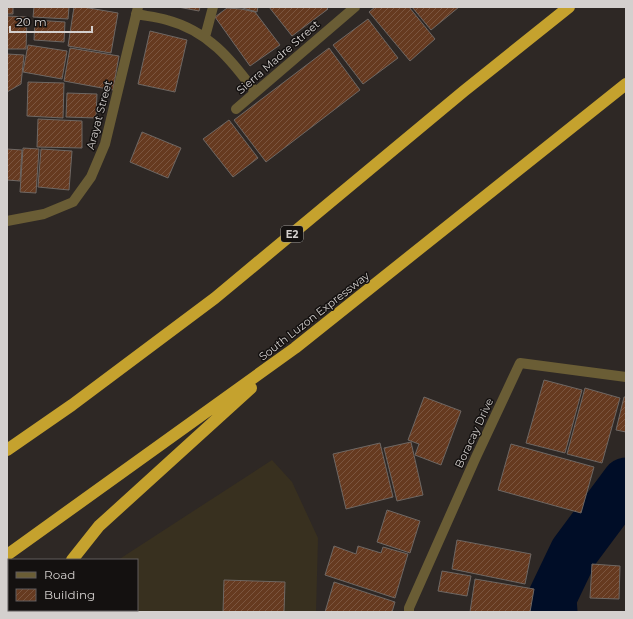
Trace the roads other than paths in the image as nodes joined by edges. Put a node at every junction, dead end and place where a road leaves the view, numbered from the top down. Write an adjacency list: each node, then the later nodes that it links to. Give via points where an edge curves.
1 (213, 7): 5 (street)
2 (355, 7): 7 (street, Sierra Madre Street)
3 (569, 7): 12 (highway, E2, via 215,298 72,405)
4 (137, 11): 5 (street, via 186,27); 9 (street, Arayat Street, via 106,144 91,177 72,202 44,214)
5 (205, 37): 7 (street, via 238,69)
6 (626, 84): 10 (highway, South Luzon Expressway)
7 (255, 92): 8 (street, Sierra Madre Street)
8 (236, 109)
9 (7, 221)
10 (295, 348): 13 (highway, South Luzon Expressway); 14 (highway, via 99,526)
11 (626, 377): 15 (street, Boracay Drive, via 520,362)
12 (7, 450)
13 (7, 555)
14 (73, 559)
15 (409, 612)

